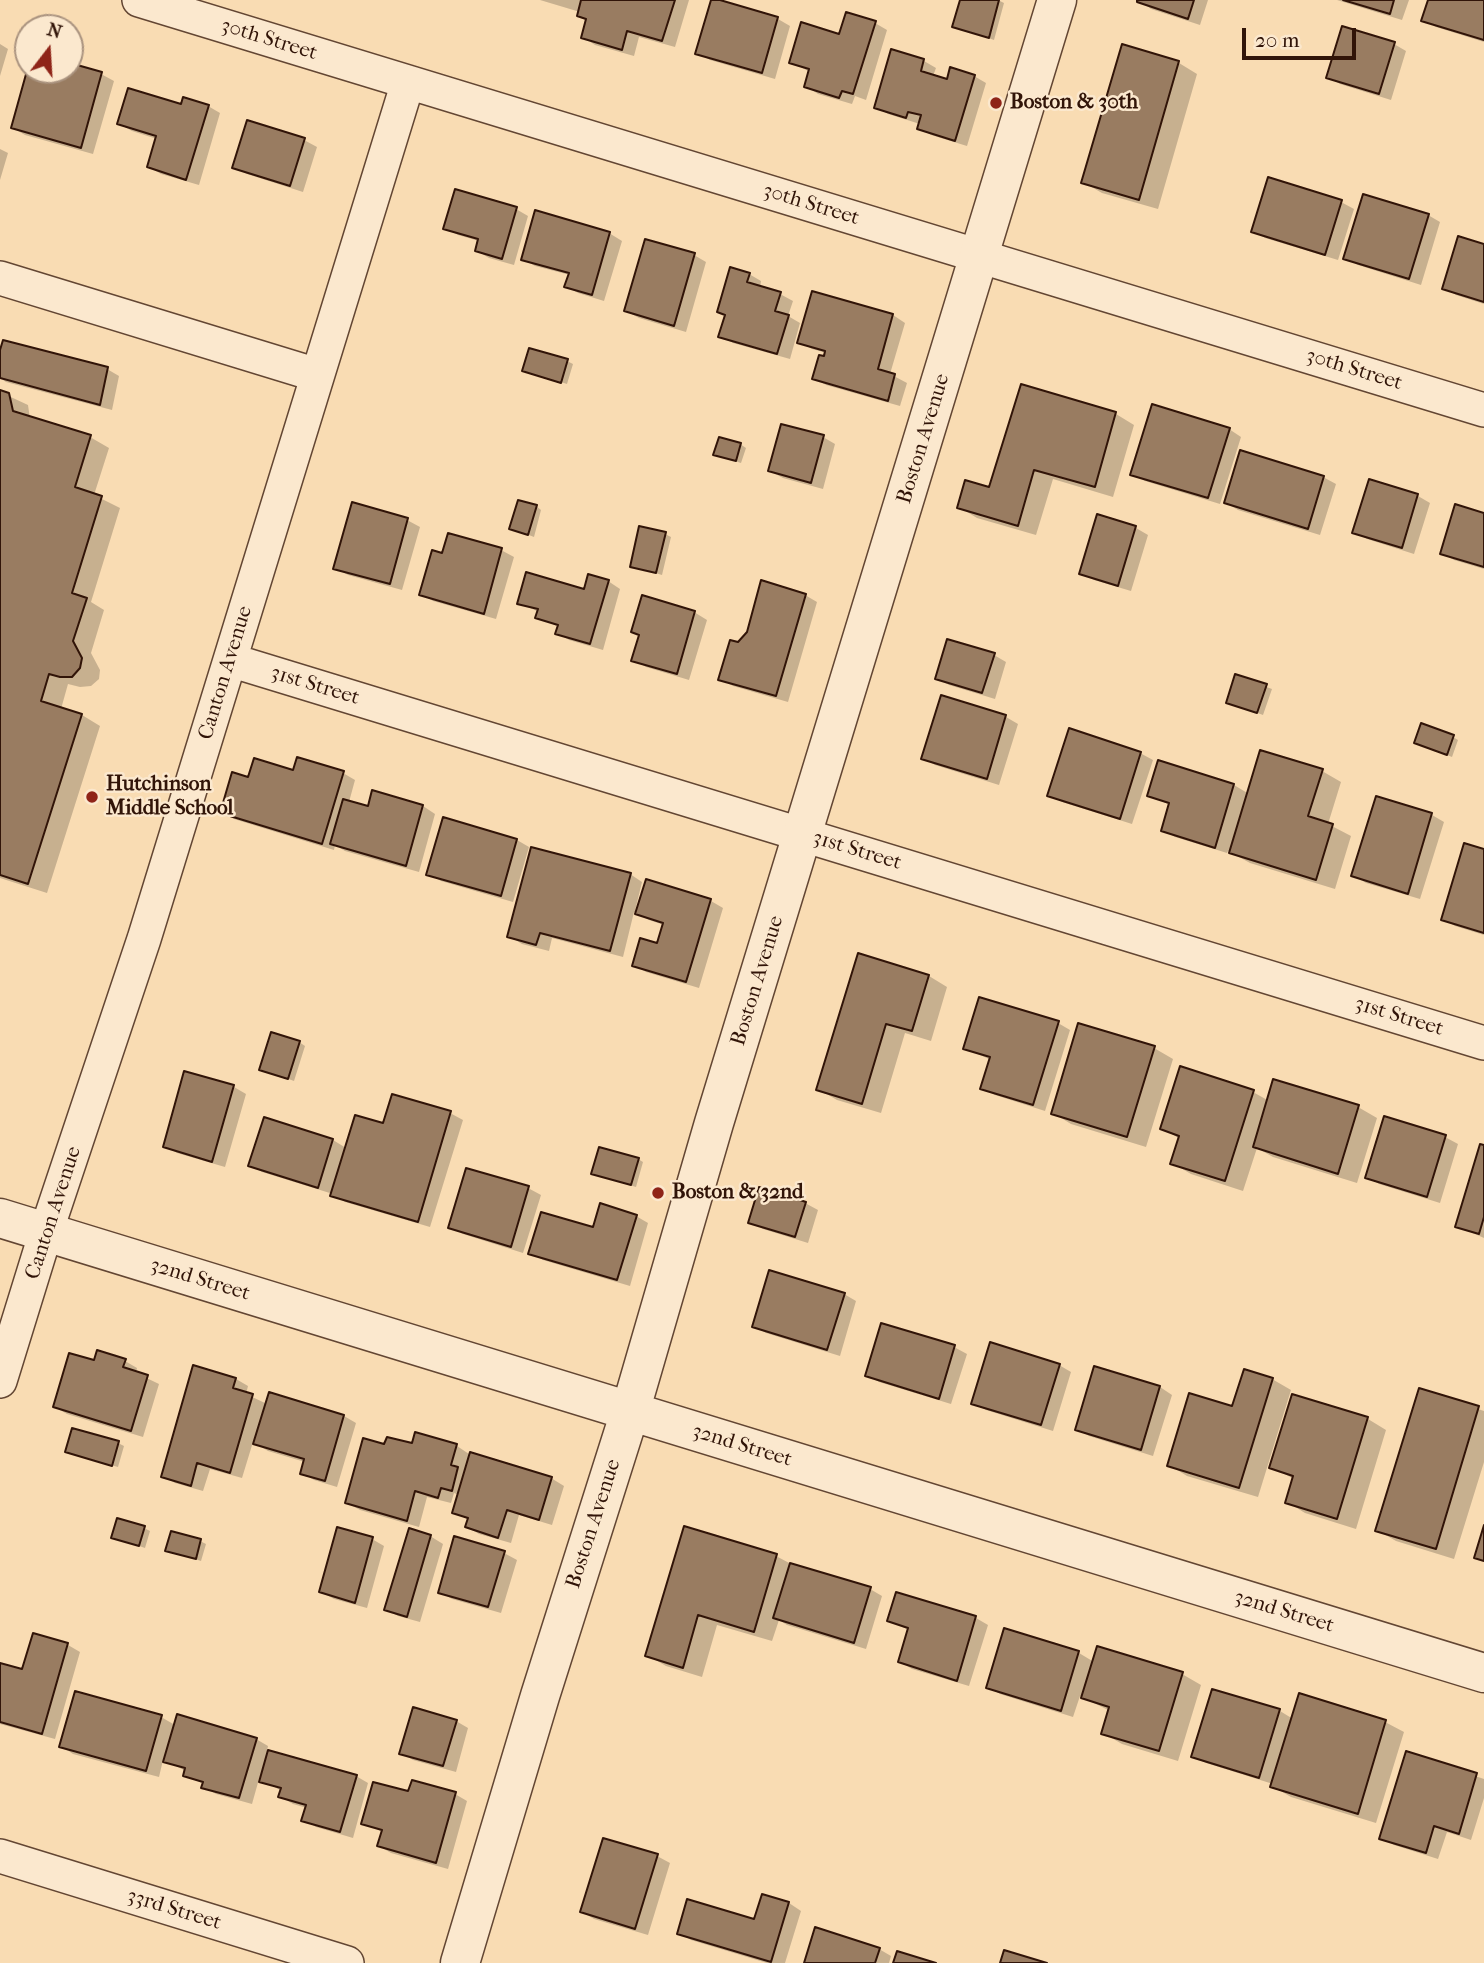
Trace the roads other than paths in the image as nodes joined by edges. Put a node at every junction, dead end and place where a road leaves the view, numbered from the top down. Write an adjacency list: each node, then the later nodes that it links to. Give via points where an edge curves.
1 (139, 0): 3 (street, 30th Street)
2 (1057, 0): 4 (street, Boston Avenue)
3 (408, 82): 4 (street, 30th Street); 6 (street, Canton Avenue)
4 (979, 256): 7 (street, 30th Street); 9 (street, Boston Avenue)
5 (0, 278): 6 (street)
6 (317, 375): 8 (street, Canton Avenue)
7 (1484, 410)
8 (230, 660): 9 (street, 31st Street); 12 (street, Canton Avenue, via 145,939)
9 (803, 834): 10 (street, 31st Street); 14 (street, Boston Avenue)
10 (1484, 1043)
11 (0, 1218): 12 (street, 32nd Street)
12 (46, 1233): 13 (street, Canton Avenue); 14 (street, 32nd Street)
13 (0, 1381)
14 (630, 1412): 15 (street, 32nd Street); 18 (street, Boston Avenue)
15 (1484, 1673)
16 (0, 1856): 17 (street, 33rd Street)
17 (347, 1963)
18 (460, 1963)

